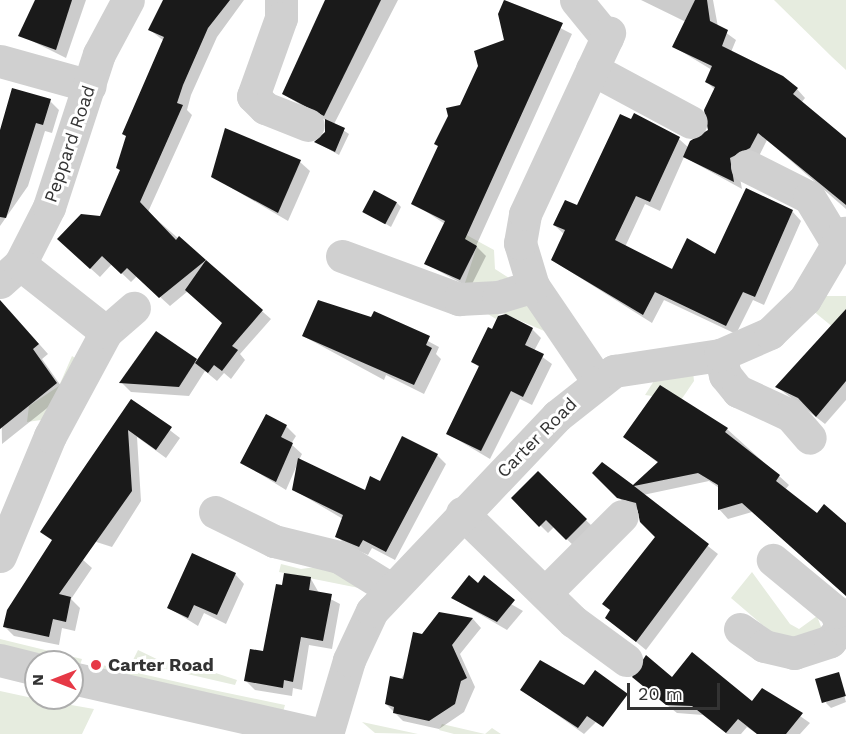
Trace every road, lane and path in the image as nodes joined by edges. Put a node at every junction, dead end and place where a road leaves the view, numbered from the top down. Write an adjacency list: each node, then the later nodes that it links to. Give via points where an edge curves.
1 (128, 0): 6 (street, Peppard Road, via 103,45)
2 (576, 0): 5 (street, via 608,35)
3 (281, 3): 8 (street, via 253,96 266,108)
4 (0, 62): 6 (street)
5 (592, 69): 7 (street, via 636,89 648,102); 13 (street, via 525,213 520,243)
6 (90, 86): 12 (street, Peppard Road, via 62,177)
7 (691, 122)
8 (308, 125)
9 (747, 166): 10 (street, via 809,197)
10 (839, 254): 16 (street, Carter Road, via 788,319)
11 (342, 256): 13 (street, via 459,299 498,297)
12 (10, 273): 15 (street)
13 (532, 286): 17 (street)
14 (134, 308): 15 (street)
15 (106, 332): 22 (street, via 50,436)
16 (720, 355): 17 (street, Carter Road, via 634,364); 18 (street, via 725,375 738,391 790,415)
17 (597, 380): 20 (street, Carter Road)
18 (810, 438)
19 (215, 512): 24 (street, via 274,541 339,557)
20 (462, 513): 24 (street, Carter Road); 25 (street)
21 (622, 516): 25 (street)
22 (0, 556)
23 (773, 560): 26 (street, via 836,612)
24 (389, 588): 33 (street, Carter Road, via 349,660)
25 (546, 592): 29 (street, via 573,621)
26 (843, 627): 27 (street, via 830,641 794,653 764,646)
27 (740, 629)
28 (0, 660): 30 (street)
29 (626, 660)
30 (24, 666)
31 (84, 681): 32 (street)
32 (319, 734)
33 (327, 734)

